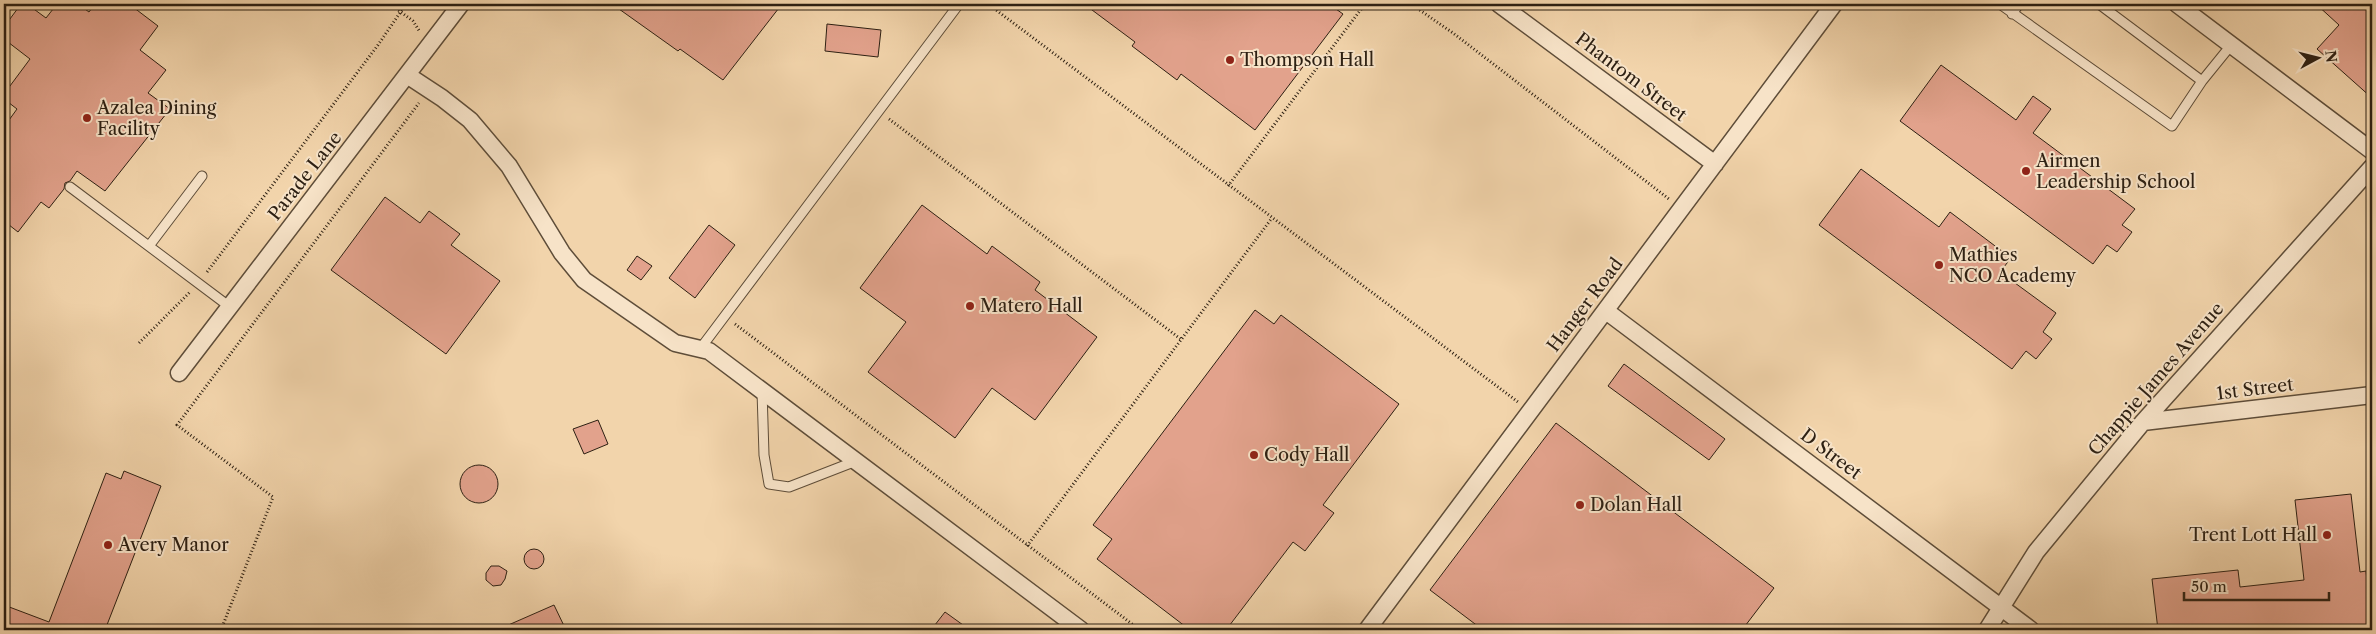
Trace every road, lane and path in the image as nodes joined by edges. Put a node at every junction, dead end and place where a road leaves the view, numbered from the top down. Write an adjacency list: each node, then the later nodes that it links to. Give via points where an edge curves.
1 (6, 4): 15 (path)
2 (390, 4): 16 (path)
3 (406, 4): 16 (path)
4 (461, 4): 19 (street, Parade Lane)
5 (959, 4): 23 (lane)
6 (988, 4): 28 (path)
7 (1365, 4): 28 (path)
8 (1411, 4): 30 (path)
9 (1499, 4): 25 (street, Phantom Street)
10 (1834, 4): 25 (street, Hanger Road)
11 (2000, 4): 17 (lane)
12 (2019, 4): 17 (lane)
13 (2099, 4): 21 (lane)
14 (2177, 4): 18 (street)
15 (4, 7)
16 (401, 12): 19 (path, via 413,21); 33 (path)
17 (2012, 14): 21 (lane, via 2172,126)
18 (2232, 44): 21 (lane); 24 (street)
19 (429, 46): 20 (street, Parade Lane)
20 (407, 76): 22 (street); 34 (street, Parade Lane)
21 (2202, 82)
22 (430, 90): 39 (street, via 470,120 509,166 562,253 584,280 675,343); 48 (path, via 177,425 274,497)
23 (878, 111): 36 (lane); 37 (path)
24 (2372, 150)
25 (1715, 164): 30 (street, Hanger Road)
26 (2372, 167): 44 (street, Chappie James Avenue)
27 (202, 176): 32 (lane)
28 (1228, 186): 31 (path)
29 (70, 187): 32 (lane)
30 (1682, 208): 35 (street, Hanger Road)
31 (1272, 218): 37 (path); 43 (path)
32 (149, 246): 33 (lane)
33 (199, 283): 34 (lane); 38 (path)
34 (230, 307): 40 (street, Parade Lane)
35 (1606, 311): 43 (street, Hanger Road); 47 (street, D Street)
36 (725, 316): 39 (lane); 46 (path)
37 (1182, 340): 46 (path)
38 (139, 343)
39 (700, 349): 41 (street, via 709,351)
40 (179, 373)
41 (762, 391): 45 (street); 45 (lane, via 764,455 769,484 789,487)
42 (2372, 395): 44 (street, 1st Street)
43 (1530, 411): 51 (street, Hanger Road)
44 (2143, 422): 47 (street, Chappie James Avenue, via 2036,552)
45 (856, 461): 49 (street)
46 (1027, 546): 50 (path)
47 (2000, 606): 52 (street, Chappie James Avenue); 53 (street, D Street)
48 (221, 630)
49 (1081, 630)
50 (1140, 630)
51 (1367, 630)
52 (1987, 630)
53 (2031, 630)

